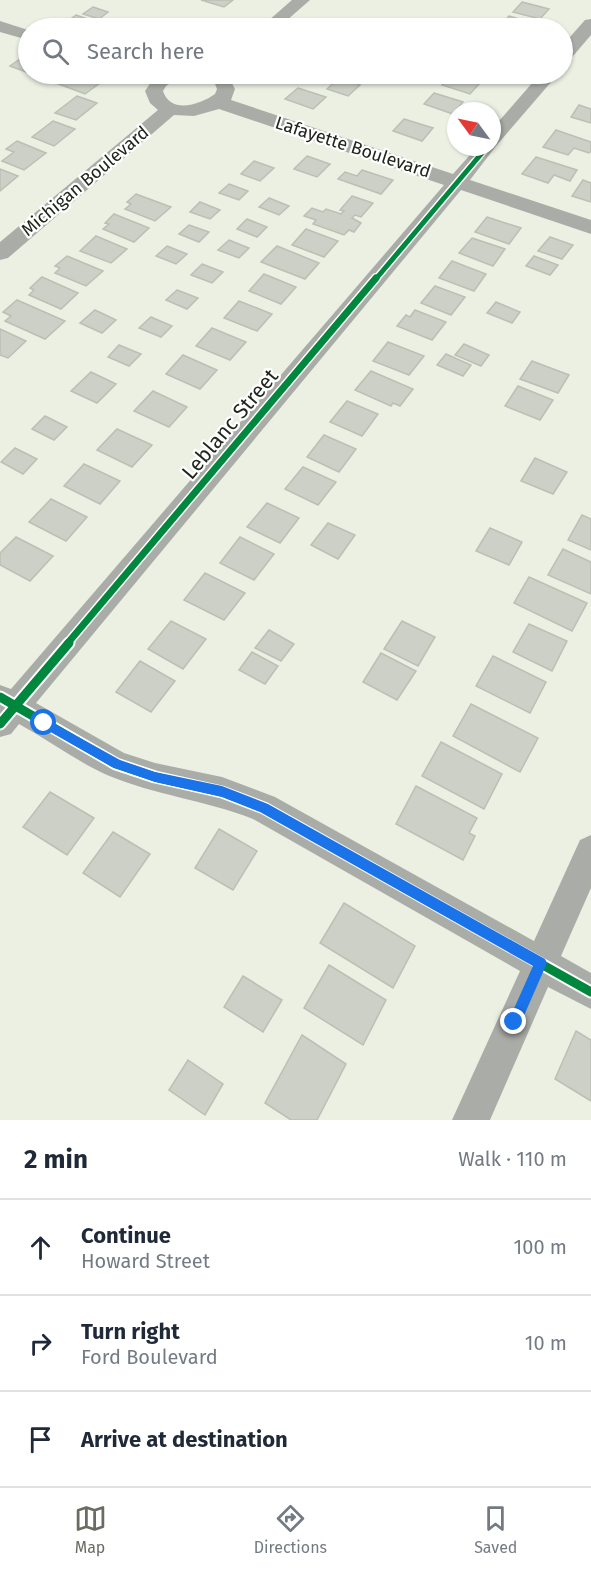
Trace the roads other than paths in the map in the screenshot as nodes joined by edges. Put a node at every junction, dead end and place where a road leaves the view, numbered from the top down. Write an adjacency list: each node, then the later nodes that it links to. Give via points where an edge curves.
1 (302, 0): 2 (street)
2 (281, 18)
3 (591, 24): 6 (street)
4 (0, 26): 5 (street)
5 (18, 32)
6 (573, 45)
7 (160, 84): 11 (street, via 153,91 156,99)
8 (224, 84): 10 (street, via 224,97)
9 (540, 84): 12 (street)
10 (218, 102): 11 (street, via 205,109); 14 (street, Lafayette Boulevard)
11 (170, 109): 16 (street, Michigan Boulevard)
12 (501, 130)
13 (480, 156): 14 (street, Leblanc Street)
14 (458, 182): 15 (street, Lafayette Boulevard); 17 (street, Leblanc Street)
15 (591, 227)
16 (0, 253)
17 (5, 709): 19 (street, via 116,764 222,792 264,808)
18 (591, 851): 19 (street)
19 (541, 963): 20 (street); 21 (street)
20 (591, 992)
21 (471, 1120)

